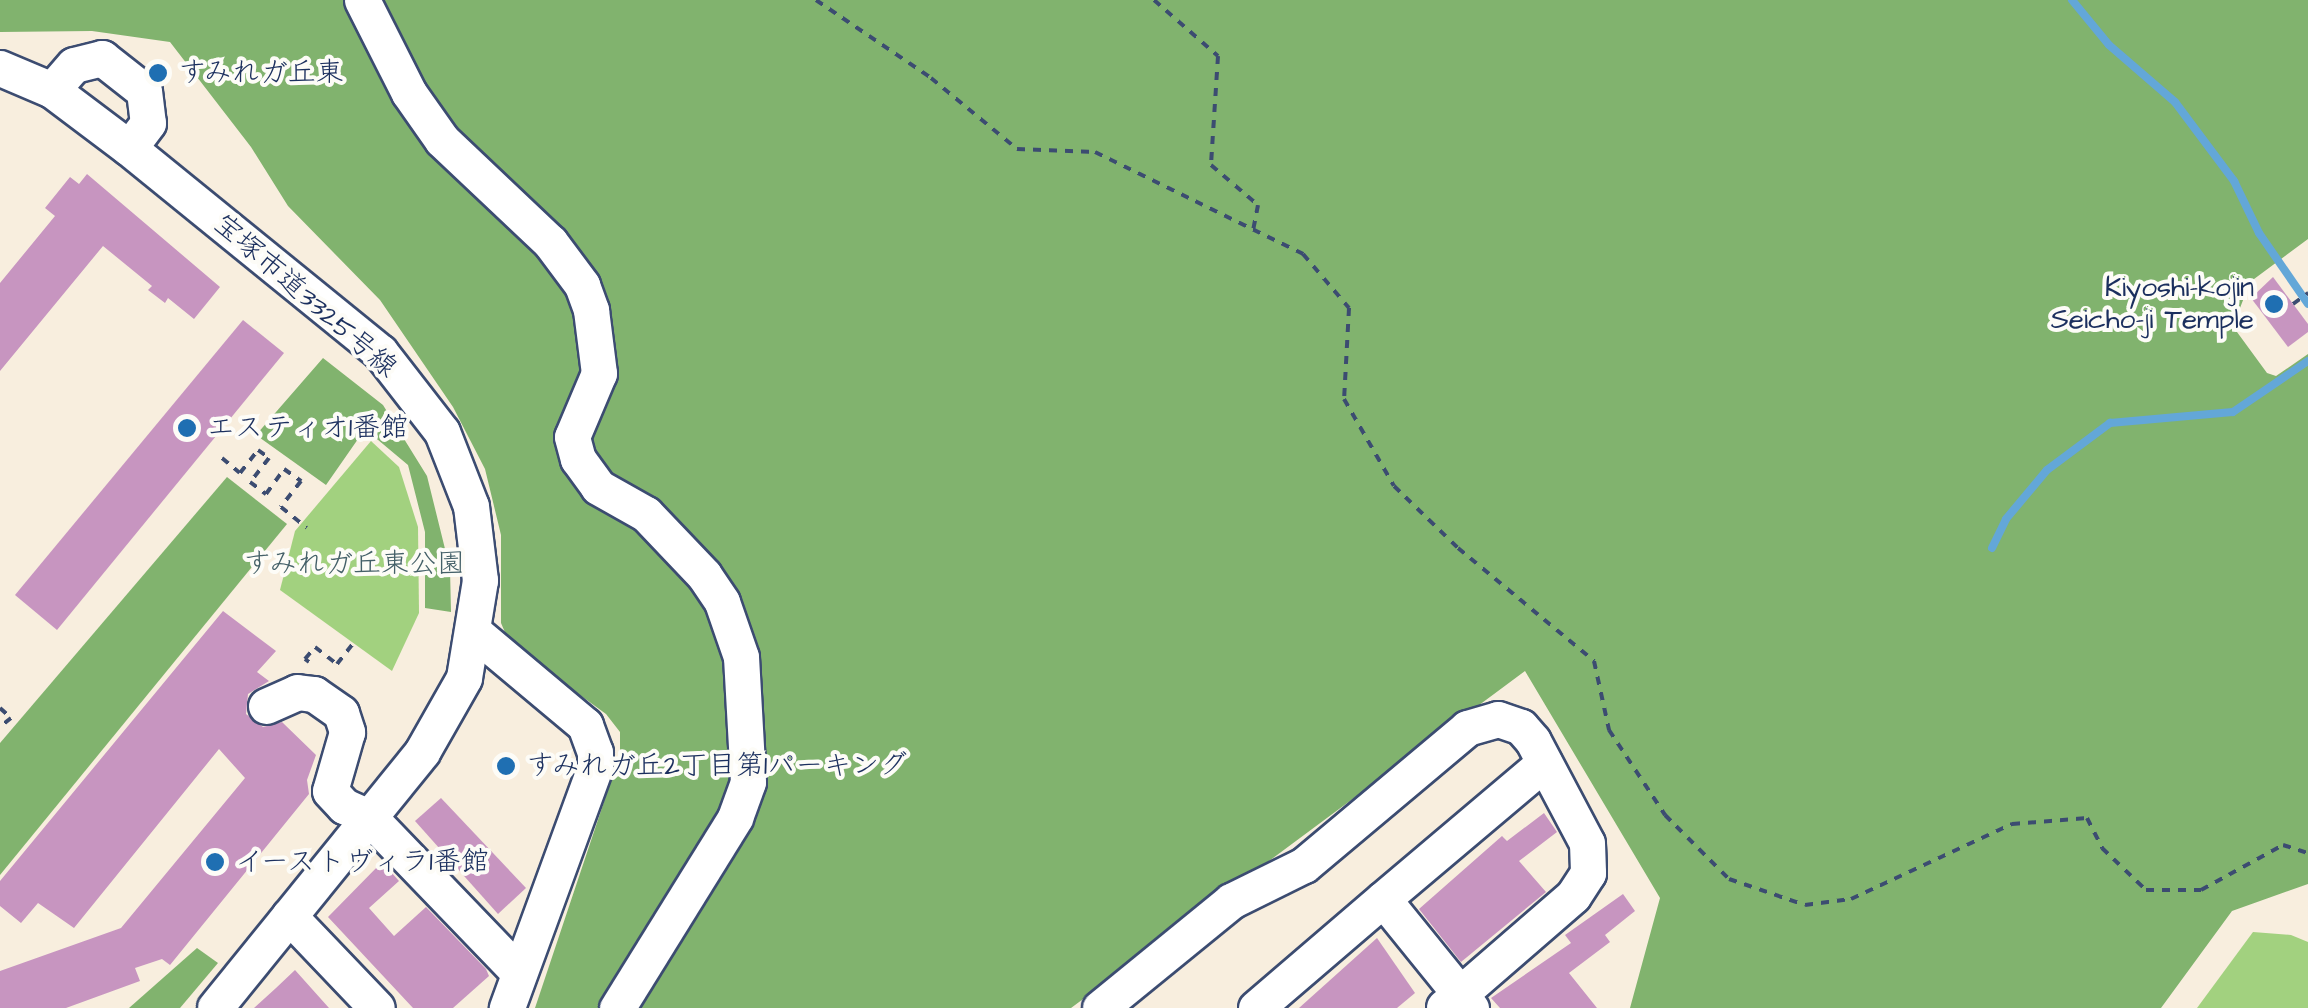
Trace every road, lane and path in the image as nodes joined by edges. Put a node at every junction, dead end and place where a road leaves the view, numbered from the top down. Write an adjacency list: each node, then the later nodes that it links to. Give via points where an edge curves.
1 (362, 0): 28 (street, via 409,93 442,140 550,242 582,285 592,310 599,374 572,436 578,459 598,487 646,514 704,576 722,602 741,657 748,782 735,818)
2 (816, 0): 7 (path, via 930,78 1017,149 1095,152)
3 (1154, 0): 7 (path, via 1218,56 1211,165 1258,205)
4 (0, 68): 5 (street, 宝塚市道3325号線)
5 (52, 90): 6 (street, 宝塚市道3325号線); 6 (street, via 74,65 102,58 144,91 148,123)
6 (130, 148): 12 (street, 宝塚市道3325号線, via 380,352 432,419 471,506 480,580)
7 (1253, 230): 20 (path, via 1303,254 1348,308 1344,399 1394,486 1594,660 1609,730 1665,815 1729,879 1805,905 1851,899 2012,824 2087,818 2102,848 2146,890 2201,890 2283,845)
8 (2308, 293): 9 (path)
9 (2293, 304)
10 (222, 458): 11 (path, via 240,473 258,450 269,458 250,482 266,494 284,468 300,481 281,507)
11 (307, 528)
12 (474, 632): 19 (street, 宝塚市道3325号線, via 464,678 445,714); 23 (street, via 586,726 596,752)
13 (354, 642): 14 (path, via 337,664 315,647 305,660)
14 (316, 668)
15 (266, 706): 19 (street, via 297,692 314,694 341,713 347,732 330,791)
16 (0, 708): 17 (path, via 11,718)
17 (0, 727)
18 (1544, 763): 21 (street); 24 (street, via 1587,844 1588,873 1573,896); 29 (street, via 1521,727 1498,719 1467,728 1304,865 1231,901)
19 (369, 817): 22 (street, 宝塚市道3325号線); 23 (street)
20 (2308, 852)
21 (1383, 899): 24 (street); 30 (street)
22 (289, 916): 25 (street, 宝塚市道3325号線); 26 (street)
23 (519, 973): 27 (street)
24 (1458, 1003)
25 (215, 1008)
26 (377, 1008)
27 (507, 1008)
28 (617, 1008)
29 (1100, 1008)
30 (1256, 1008)

